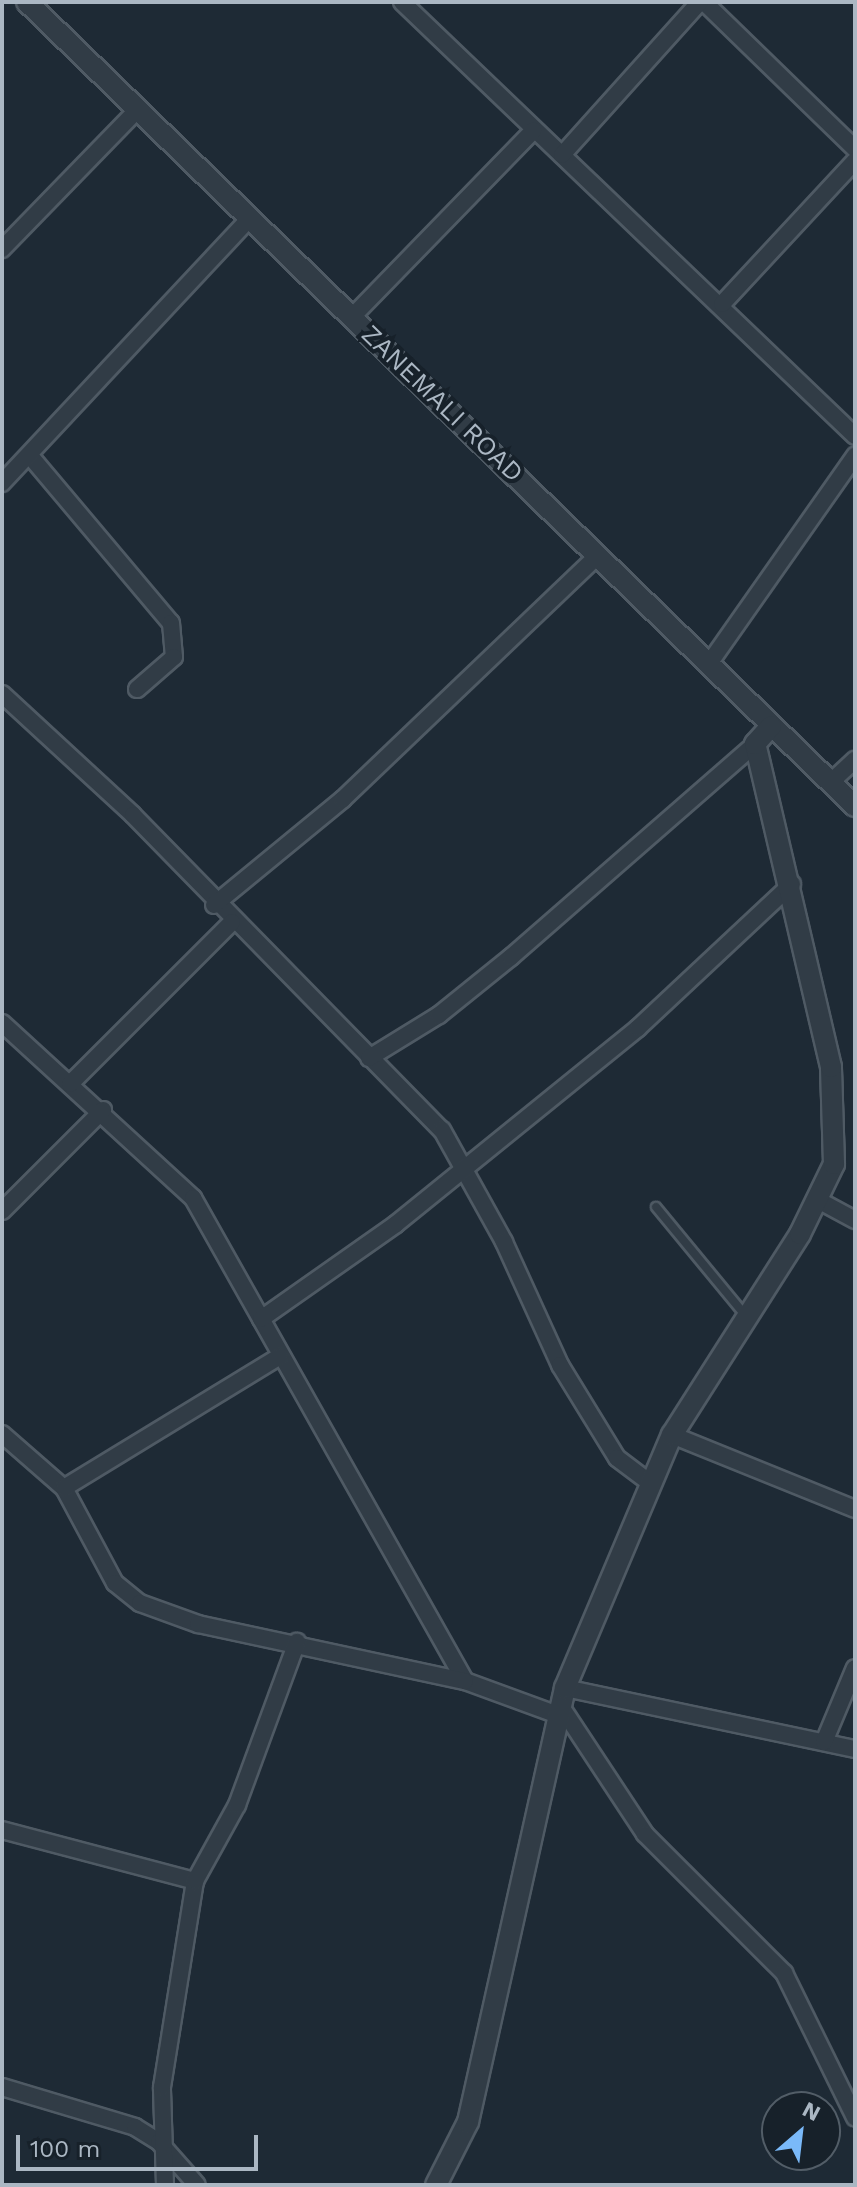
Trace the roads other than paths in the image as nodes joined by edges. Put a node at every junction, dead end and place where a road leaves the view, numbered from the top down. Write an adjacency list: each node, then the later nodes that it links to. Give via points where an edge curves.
1 (27, 2): 4 (street, ZANEMALI ROAD)
2 (402, 2): 5 (street)
3 (702, 2): 6 (street); 7 (street)
4 (138, 109): 9 (street, ZANEMALI ROAD); 10 (street)
5 (533, 131): 7 (street); 12 (street)
6 (855, 149)
7 (562, 155): 11 (street)
8 (855, 161): 11 (street)
9 (250, 218): 12 (street, ZANEMALI ROAD); 15 (street)
10 (2, 249)
11 (722, 304): 13 (street)
12 (352, 317): 17 (street, ZANEMALI ROAD)
13 (855, 436)
14 (855, 456): 18 (street)
15 (31, 457): 16 (street); 19 (street, via 171,623 174,657)
16 (2, 483)
17 (598, 555): 18 (street, ZANEMALI ROAD); 27 (street, via 343,799)
18 (708, 665): 21 (street, ZANEMALI ROAD)
19 (137, 689)
20 (2, 694): 27 (street, via 133,815)
21 (771, 726): 22 (street); 24 (street, ZANEMALI ROAD)
22 (755, 744): 26 (street); 30 (street, via 499,967)
23 (855, 760): 24 (street)
24 (830, 783): 25 (street, ZANEMALI ROAD)
25 (855, 806)
26 (792, 884): 33 (street, via 638,1028); 34 (street, via 837,1109 834,1164)
27 (214, 905): 28 (street)
28 (232, 922): 30 (street); 31 (street)
29 (2, 1023): 31 (street)
30 (369, 1058): 33 (street, via 442,1130)
31 (70, 1084): 32 (street)
32 (103, 1110): 36 (street); 39 (street, via 193,1198)
33 (466, 1168): 39 (street); 43 (street, via 560,1365 617,1458)
34 (818, 1200): 37 (street); 38 (street)
35 (656, 1207): 38 (lane)
36 (2, 1211)
37 (855, 1220)
38 (745, 1316): 42 (street)
39 (261, 1319): 40 (street)
40 (280, 1356): 44 (street); 48 (street)
41 (2, 1434): 44 (street)
42 (672, 1435): 43 (street); 45 (street)
43 (650, 1483): 49 (street)
44 (64, 1488): 46 (street, via 130,1597 198,1624)
45 (855, 1509)
46 (297, 1642): 48 (street); 53 (street, via 237,1805)
47 (855, 1668): 50 (street)
48 (465, 1681): 49 (street)
49 (560, 1702): 50 (street); 55 (street, via 645,1834 784,1973); 59 (street, via 468,2122)
50 (824, 1742): 51 (street)
51 (855, 1749)
52 (2, 1830): 53 (street)
53 (195, 1881): 56 (street)
54 (2, 2087): 56 (street, via 135,2127)
55 (855, 2117)
56 (159, 2142): 57 (street); 58 (street)
57 (165, 2185)
58 (197, 2185)
59 (436, 2185)

